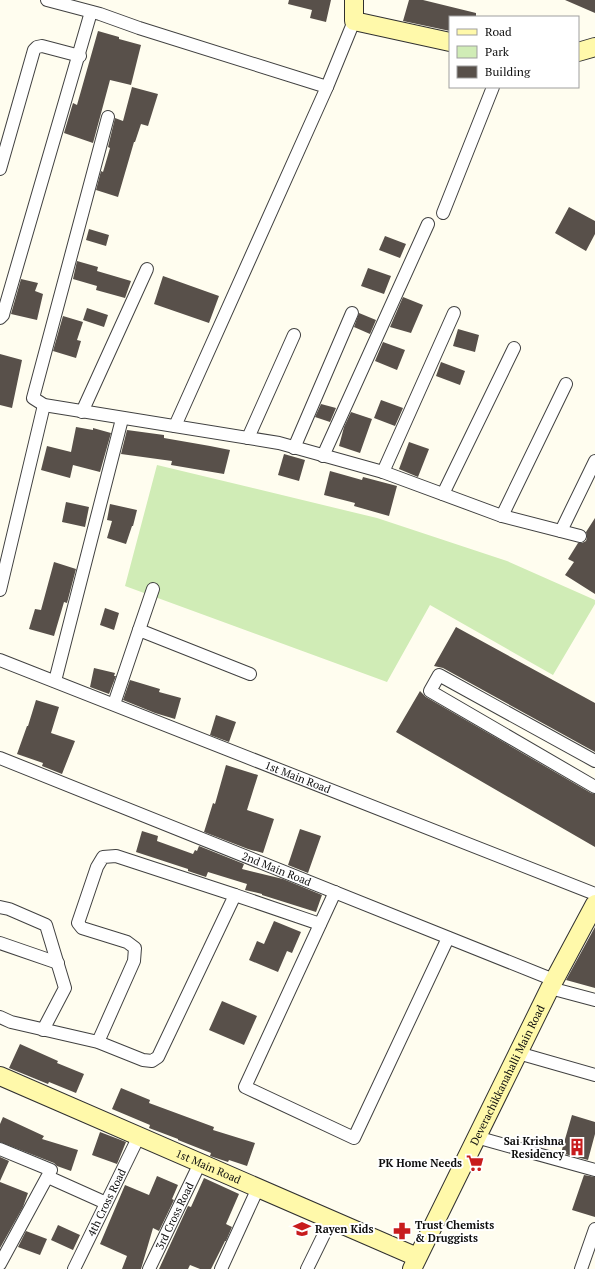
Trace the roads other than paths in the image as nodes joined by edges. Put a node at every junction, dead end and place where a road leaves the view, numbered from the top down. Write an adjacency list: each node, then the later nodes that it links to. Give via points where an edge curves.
1 (47, 0): 3 (street)
2 (354, 0): 4 (street)
3 (91, 12): 8 (street); 9 (street)
4 (354, 21): 5 (street); 9 (street)
5 (449, 42)
6 (595, 47): 7 (street)
7 (579, 52)
8 (80, 56): 12 (street, via 42,46 34,50); 18 (street)
9 (327, 87): 25 (street)
10 (493, 88): 13 (street)
11 (108, 117): 22 (street, via 33,398)
12 (0, 169)
13 (444, 213)
14 (428, 224): 28 (street)
15 (146, 269): 23 (street)
16 (352, 313): 27 (street)
17 (454, 313): 30 (street)
18 (0, 318)
19 (294, 335): 26 (street)
20 (514, 348): 31 (street)
21 (566, 384): 32 (street)
22 (44, 405): 23 (street); 36 (street)
23 (82, 412): 24 (street)
24 (122, 419): 25 (street); 40 (street)
25 (175, 426): 26 (street)
26 (248, 438): 27 (street)
27 (294, 448): 28 (street)
28 (323, 456): 30 (street)
29 (595, 461): 33 (street)
30 (383, 472): 31 (street)
31 (443, 494): 32 (street)
32 (502, 516): 33 (street)
33 (561, 531): 34 (street)
34 (580, 536)
35 (153, 589): 37 (street)
36 (0, 590)
37 (139, 630): 39 (street); 41 (street)
38 (0, 660): 40 (street, 1st Main Road)
39 (250, 674)
40 (55, 681): 41 (street, 1st Main Road)
41 (114, 704): 46 (street, 1st Main Road)
42 (0, 758): 45 (street, 2nd Main Road)
43 (595, 761): 44 (street, via 439,675 430,691)
44 (595, 787)
45 (335, 892): 50 (street); 51 (street, 2nd Main Road)
46 (595, 894)
47 (235, 895): 50 (street); 58 (street, via 158,1057 152,1061 143,1060); 58 (street, via 116,856 103,857 97,867 78,923 82,928 126,942 135,948 134,961)
48 (595, 904): 54 (street, Deverachikkanahalli Main Road)
49 (0, 907): 53 (street, via 46,925)
50 (320, 924): 51 (street, via 245,1087 354,1138)
51 (448, 938): 54 (street, 2nd Main Road)
52 (0, 943): 53 (street)
53 (58, 963): 57 (street, via 65,988)
54 (552, 984): 55 (street, 2nd Main Road); 59 (street, Deverachikkanahalli Main Road)
55 (595, 1000)
56 (0, 1017): 57 (street)
57 (43, 1030): 58 (street)
58 (98, 1042)
59 (518, 1053): 60 (street); 63 (street, Deverachikkanahalli Main Road)
60 (595, 1074)
61 (0, 1076): 62 (street, 1st Main Road)
62 (139, 1136): 65 (street, 1st Main Road); 69 (street, 4th Cross Road)
63 (476, 1137): 66 (street); 72 (street, Deverachikkanahalli Main Road)
64 (0, 1149): 67 (street, via 51,1170)
65 (200, 1162): 68 (street, 1st Main Road); 75 (street, 3rd Cross Road)
66 (595, 1170)
67 (48, 1177): 69 (street); 73 (street)
68 (258, 1188): 70 (street, 1st Main Road); 76 (street)
69 (106, 1203): 74 (street, 4th Cross Road)
70 (331, 1220): 72 (street, 1st Main Road); 77 (street)
71 (595, 1229): 78 (street)
72 (415, 1263)
73 (0, 1264)
74 (74, 1269)
75 (149, 1269)
76 (221, 1269)
77 (307, 1269)
78 (581, 1269)

